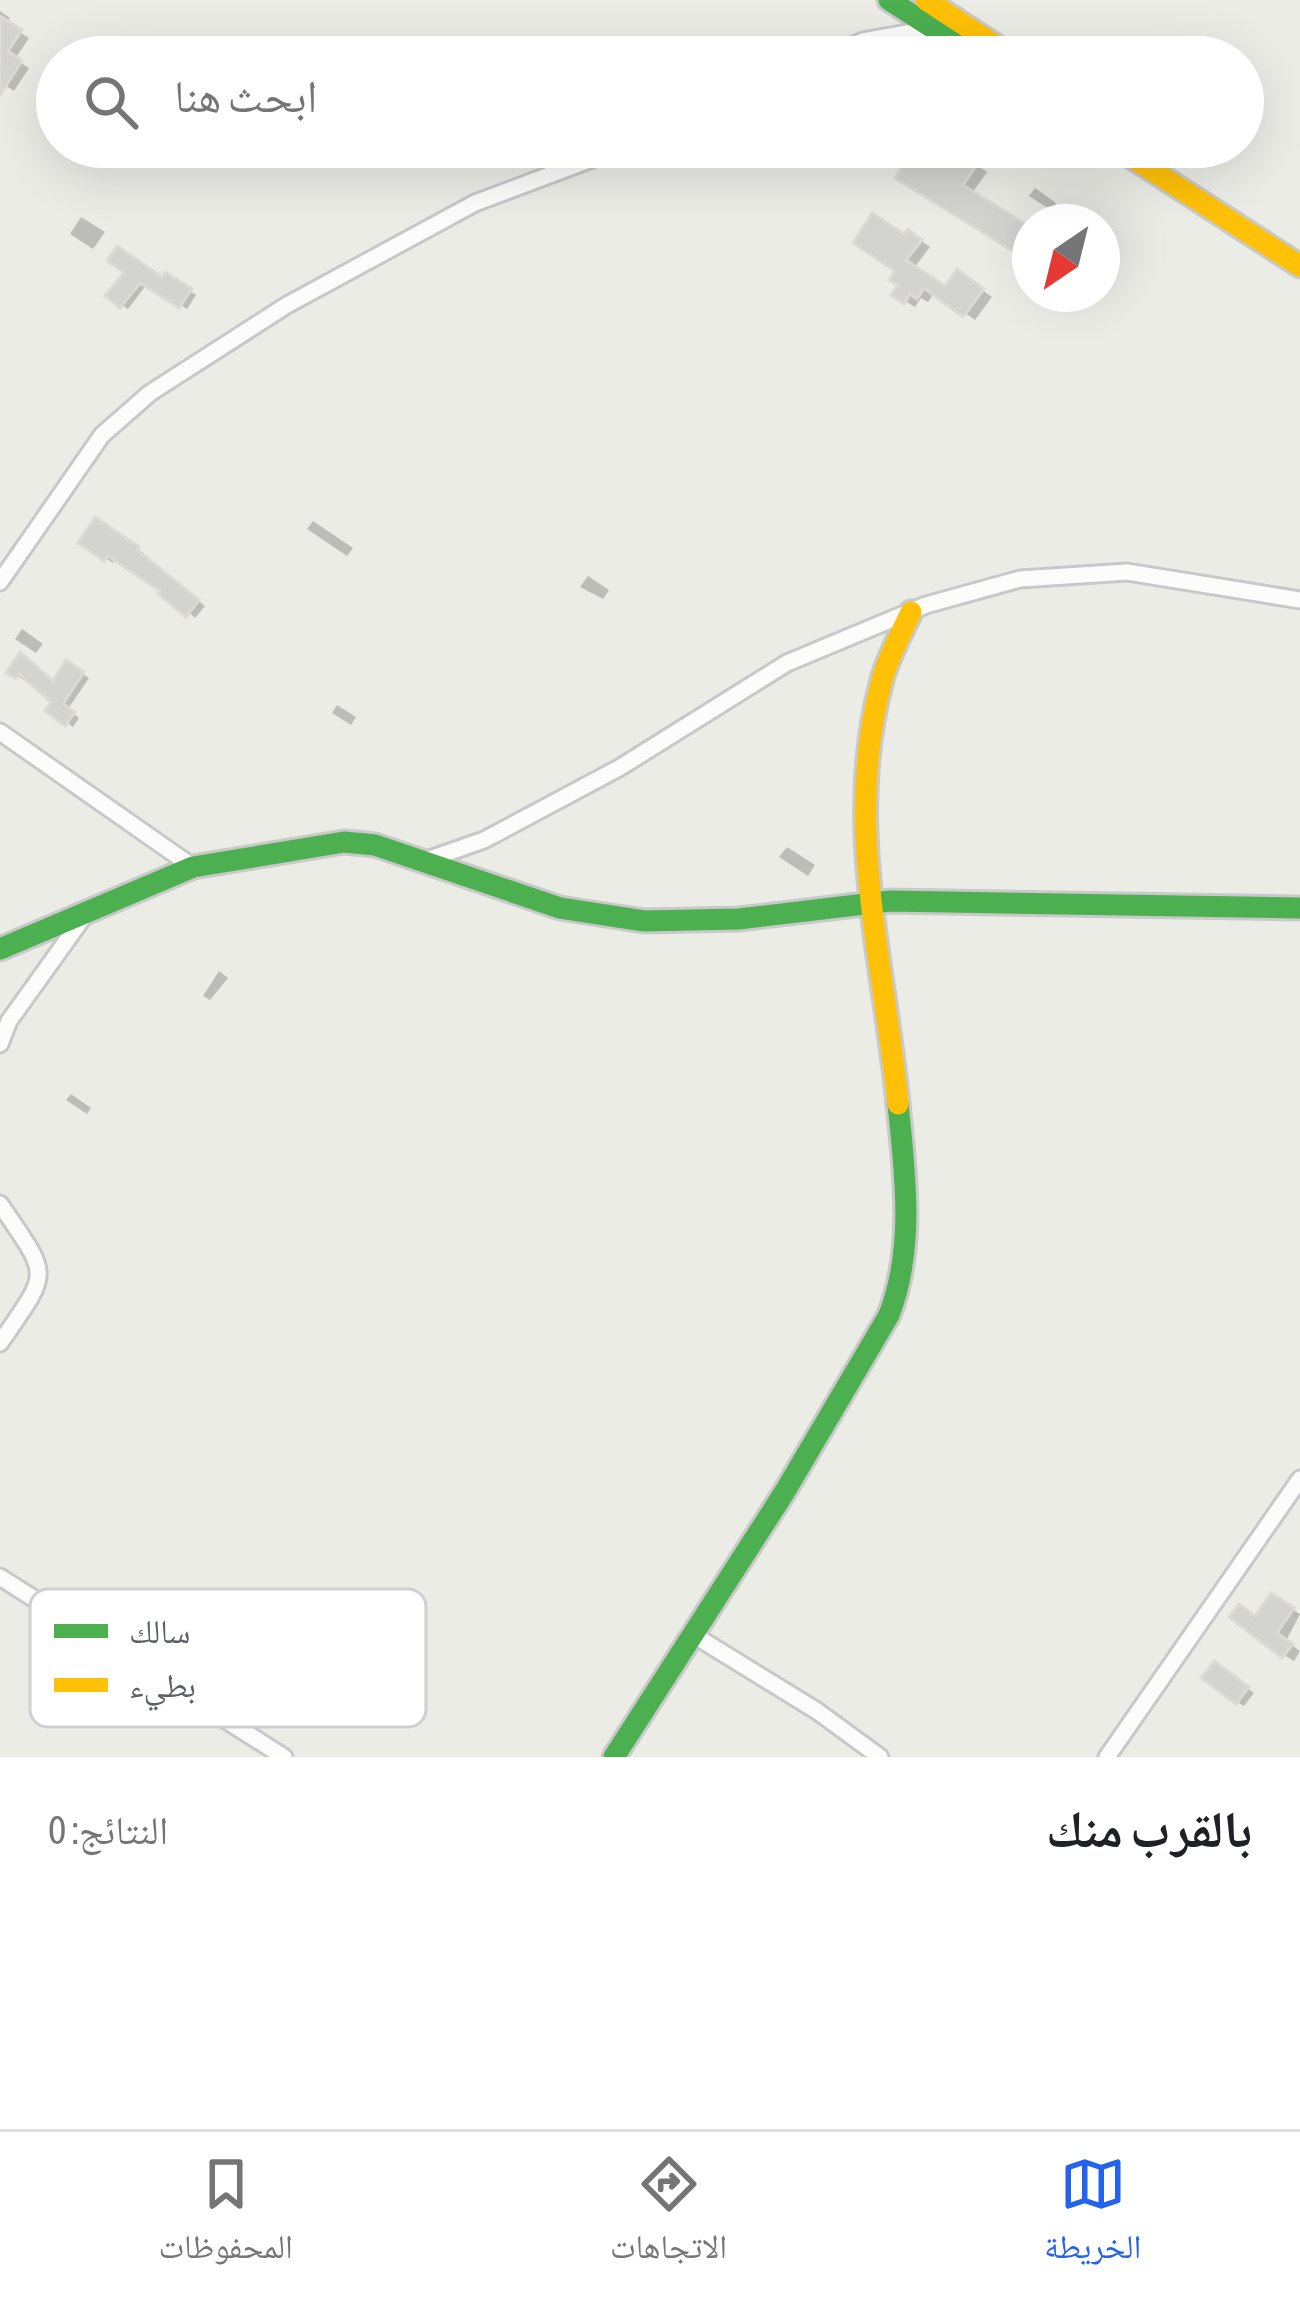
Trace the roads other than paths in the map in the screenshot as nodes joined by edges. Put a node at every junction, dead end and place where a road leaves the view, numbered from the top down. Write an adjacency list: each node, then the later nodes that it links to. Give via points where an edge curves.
1 (889, 0): 3 (main road)
2 (926, 0): 6 (main road)
3 (933, 28): 4 (street); 5 (main road)
4 (890, 36)
5 (945, 36)
6 (981, 36)
7 (568, 168): 12 (street, via 475,203 287,305 150,392 103,435)
8 (1149, 168): 11 (main road)
9 (1183, 168): 10 (main road)
10 (1300, 243)
11 (1300, 266)
12 (0, 582)
13 (1300, 600): 14 (street, via 1089,572 1020,580)
14 (910, 612): 16 (street, via 787,663 619,768 484,840); 18 (main road, via 892,645 862,786)
15 (0, 732): 17 (street)
16 (423, 862): 17 (main road, via 344,842); 18 (main road, via 611,918 739,919)
17 (193, 866): 20 (main road)
18 (870, 903): 19 (main road); 28 (main road, via 898,1087 905,1195 899,1287 817,1441)
19 (1300, 908)
20 (87, 913): 21 (main road); 22 (street)
21 (0, 949)
22 (0, 1044)
23 (0, 1204): 24 (street, via 39,1266 40,1284)
24 (0, 1343)
25 (1300, 1479): 33 (street)
26 (0, 1576): 27 (street)
27 (30, 1595)
28 (692, 1634): 31 (main road); 32 (street)
29 (237, 1727): 30 (street)
30 (284, 1757)
31 (614, 1757)
32 (880, 1757)
33 (1107, 1757)

